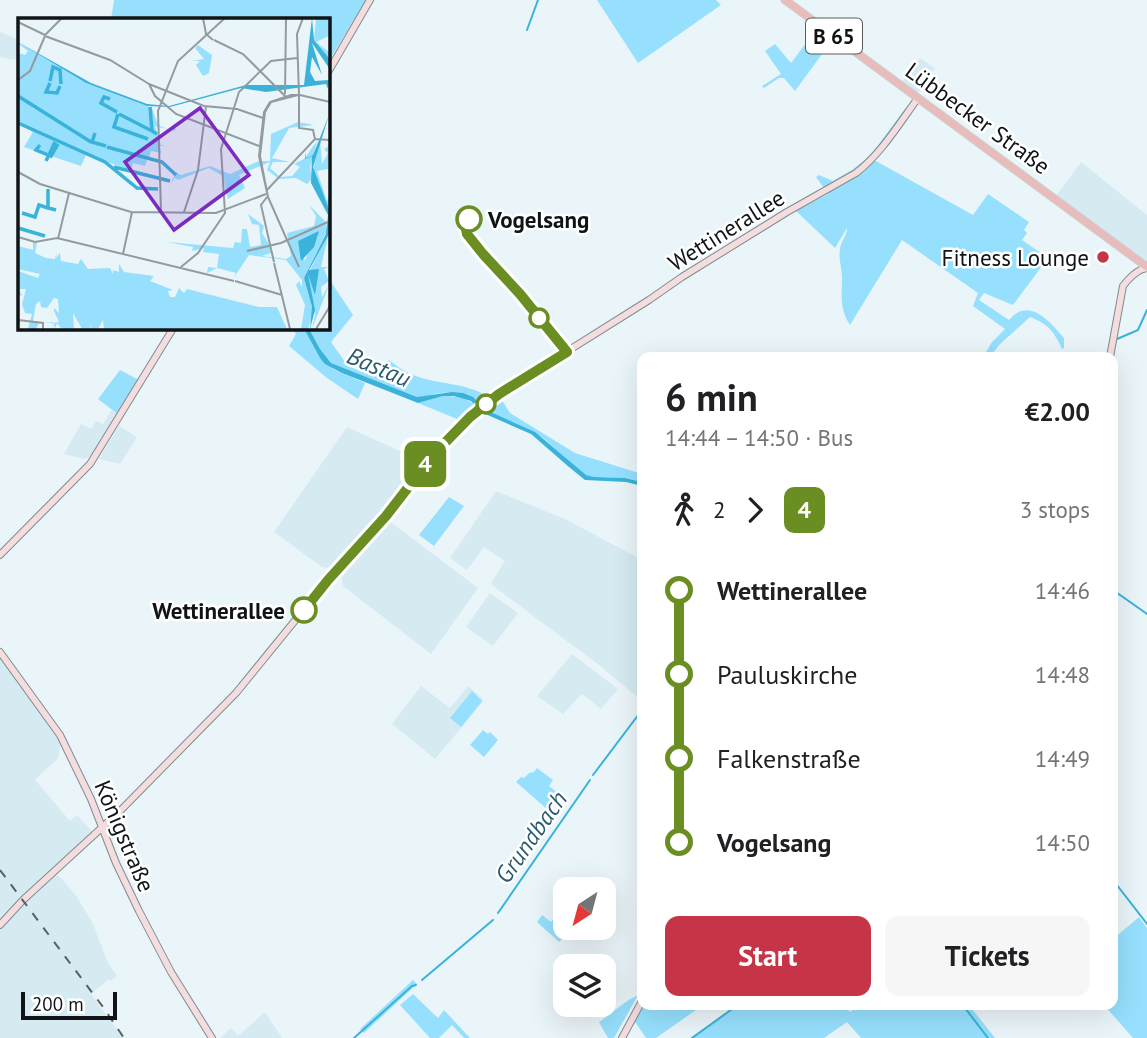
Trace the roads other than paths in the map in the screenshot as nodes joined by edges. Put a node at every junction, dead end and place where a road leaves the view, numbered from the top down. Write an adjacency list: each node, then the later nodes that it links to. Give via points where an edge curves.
1 (370, 0): 3 (street)
2 (785, 0): 4 (main road, Lübbecker Straße / B 65)
3 (329, 71)
4 (918, 98): 5 (main road, Lübbecker Straße / B 65); 10 (street, Wettinerallee, via 865,166 478,411 434,454 236,693)
5 (1147, 268): 7 (street, via 1123,286)
6 (173, 329): 8 (street, via 90,464)
7 (1111, 352)
8 (0, 555)
9 (0, 652): 10 (street, Königstraße, via 60,735)
10 (103, 827): 11 (street, Wettinerallee); 13 (street, Königstraße, via 164,960)
11 (0, 925)
12 (637, 1010): 14 (street)
13 (212, 1038)
14 (622, 1038)

